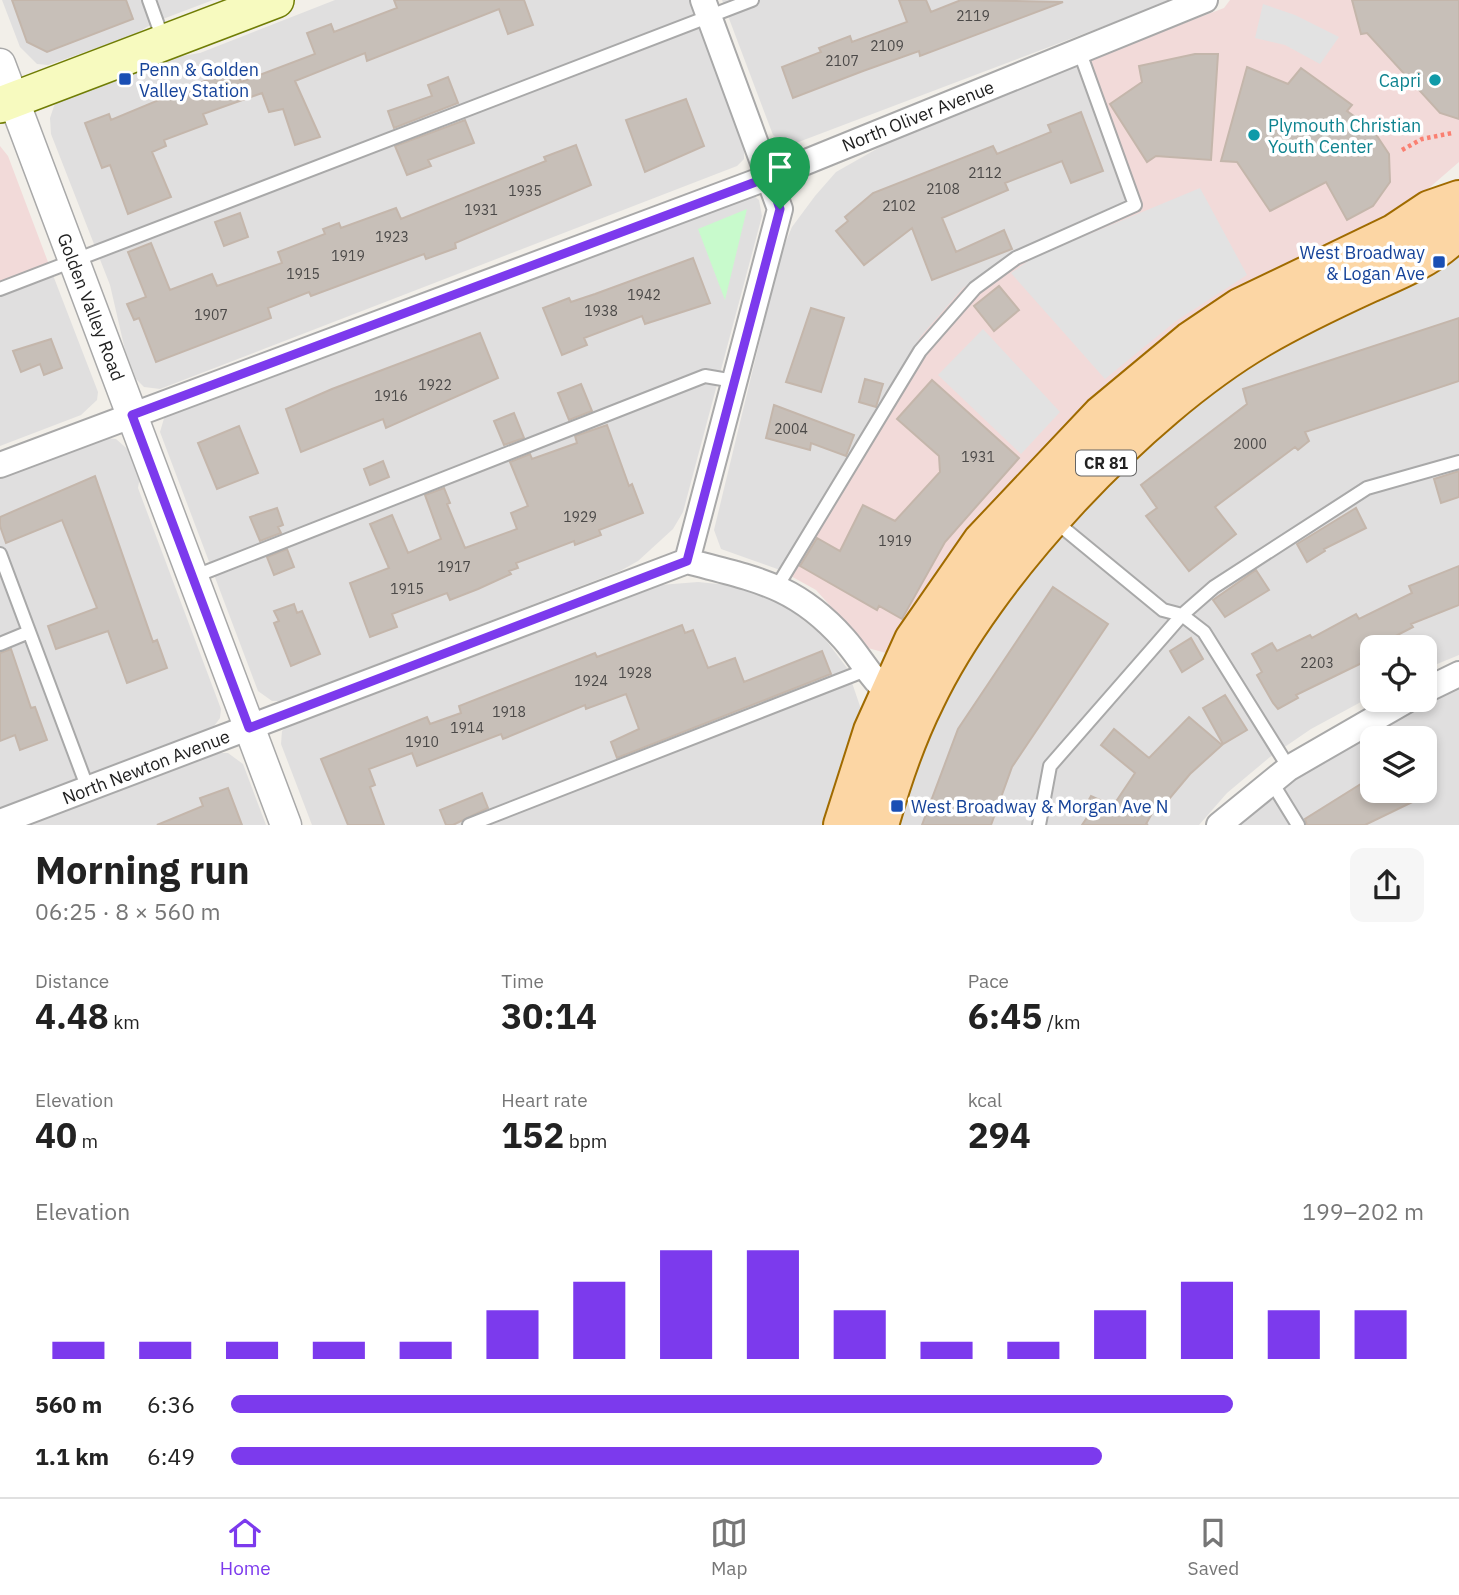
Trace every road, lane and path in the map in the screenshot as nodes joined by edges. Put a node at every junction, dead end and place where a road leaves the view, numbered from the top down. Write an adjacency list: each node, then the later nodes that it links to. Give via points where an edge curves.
1 (149, 0): 6 (lane)
2 (276, 0): 6 (main road)
3 (752, 0): 5 (lane)
4 (1205, 0): 7 (street, North Oliver Avenue)
5 (706, 8): 12 (street); 15 (lane)
6 (164, 42): 9 (main road)
7 (1079, 50): 12 (street, North Oliver Avenue); 26 (lane, via 1135,205 1016,258 975,288 920,351)
8 (0, 64): 9 (street, Golden Valley Road)
9 (7, 102): 15 (street, Golden Valley Road)
10 (1452, 133): 11 (path, via 1422,139)
11 (1402, 150)
12 (769, 177): 17 (street, via 780,209); 19 (street, North Oliver Avenue)
13 (1459, 200): 18 (main road, CR 81, via 1430,210 1394,233 1240,309)
14 (1459, 221): 18 (main road, CR 81, via 1450,238 1412,263)
15 (74, 261): 16 (lane); 19 (street, Golden Valley Road)
16 (0, 289)
17 (734, 381): 24 (street); 25 (lane, via 705,376)
18 (1156, 390): 22 (main road, CR 81); 31 (main road, CR 81, via 1102,415 982,542 914,640)
19 (132, 415): 21 (street, North Oliver Avenue); 25 (street, Golden Valley Road)
20 (1459, 462): 27 (lane, via 1393,479 1342,502 1214,587)
21 (0, 465)
22 (1053, 519): 27 (lane, via 1163,610); 41 (main road, CR 81, via 979,609 950,653 905,745)
23 (0, 554): 28 (lane)
24 (687, 561): 26 (street); 34 (street, North Newton Avenue)
25 (192, 577): 34 (street, Golden Valley Road)
26 (778, 585): 31 (street, via 825,620)
27 (1181, 615): 35 (lane, via 1203,632); 42 (lane, via 1051,766)
28 (29, 632): 29 (lane); 36 (lane)
29 (0, 644)
30 (1459, 674): 32 (street)
31 (877, 681): 39 (lane); 40 (main road, CR 81)
32 (1437, 685)
33 (1386, 712): 35 (street)
34 (249, 728): 36 (street, North Newton Avenue); 38 (street, Golden Valley Road)
35 (1280, 774): 43 (street); 44 (lane)
36 (88, 789): 37 (street, North Newton Avenue)
37 (0, 822)
38 (286, 825)
39 (469, 825)
40 (844, 825)
41 (879, 825)
42 (1039, 825)
43 (1220, 825)
44 (1298, 825)

